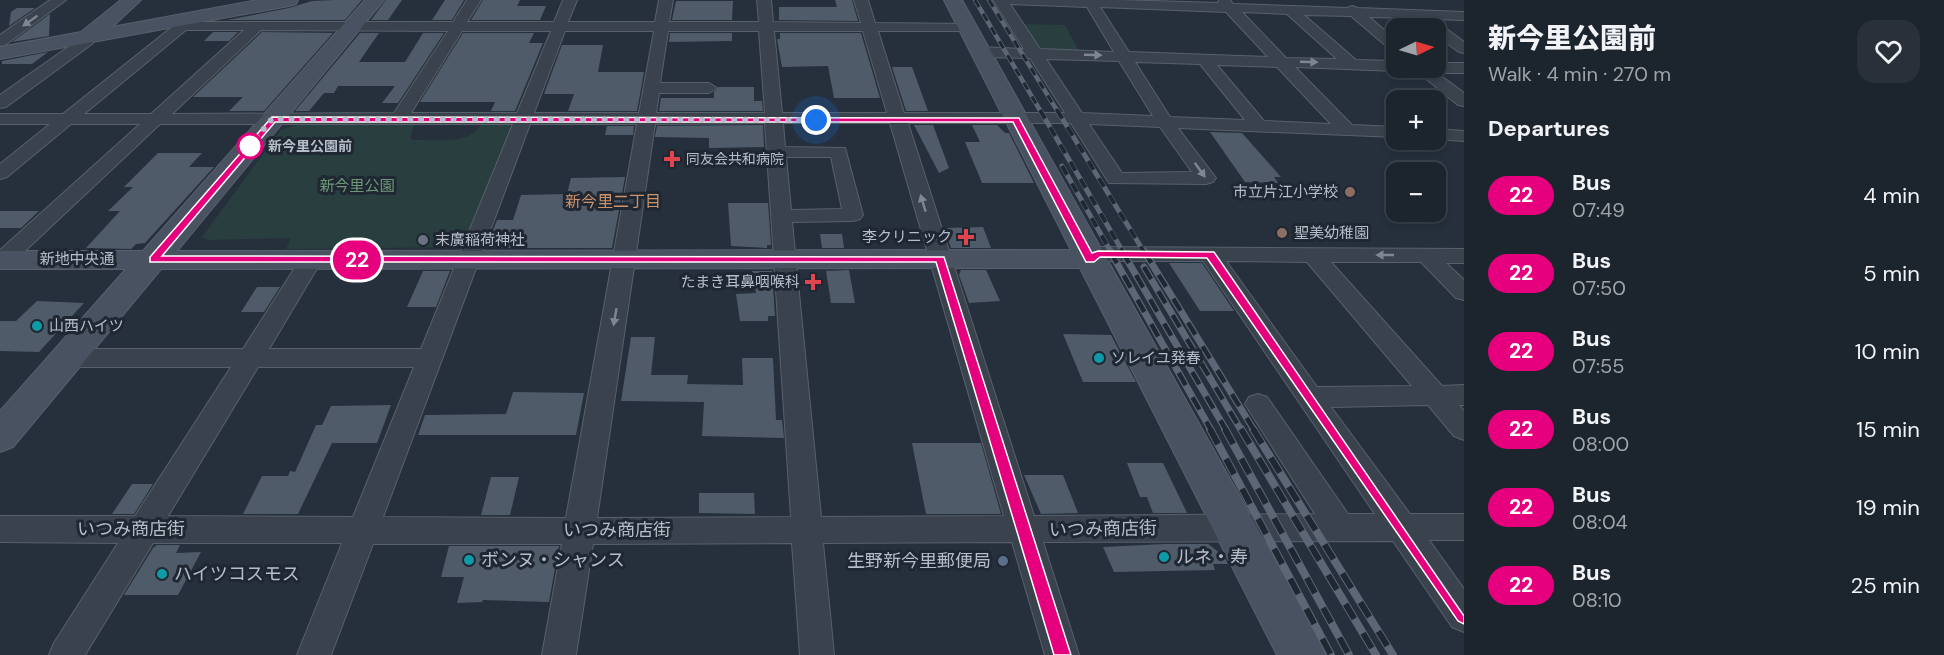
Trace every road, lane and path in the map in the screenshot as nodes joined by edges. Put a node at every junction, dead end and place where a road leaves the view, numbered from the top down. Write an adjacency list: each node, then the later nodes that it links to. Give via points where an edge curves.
1 (59, 0): 34 (street, one-way to 34)
2 (132, 0): 32 (street)
3 (189, 0): 23 (street)
4 (289, 0): 23 (street)
5 (375, 0): 25 (street)
6 (474, 0): 26 (street)
7 (570, 0): 27 (street)
8 (666, 0): 28 (street)
9 (764, 0): 29 (street)
10 (861, 0): 30 (street)
11 (1001, 0): 15 (street); 37 (street)
12 (1275, 0): 19 (street)
13 (1340, 0): 20 (street)
14 (1456, 0): 18 (street)
15 (1090, 2): 16 (street); 38 (street)
16 (1158, 3): 17 (street)
17 (1226, 4): 19 (street); 40 (street)
18 (1464, 6)
19 (1288, 10): 20 (street); 41 (street)
20 (1355, 13): 21 (street); 33 (street)
21 (1418, 15): 22 (street); 35 (street)
22 (1464, 16)
23 (174, 24): 24 (street); 32 (street); 52 (street)
24 (257, 26): 25 (street); 53 (street)
25 (353, 26): 26 (street); 54 (street)
26 (458, 26): 27 (street); 55 (street)
27 (560, 26): 28 (street); 56 (street)
28 (662, 26): 29 (street); 46 (street)
29 (766, 26): 30 (street); 58 (street)
30 (869, 26): 31 (street); 59 (street)
31 (967, 26): 37 (street); 60 (street)
32 (87, 37): 36 (street); 49 (street, via 87,41)
33 (1386, 39)
34 (0, 42)
35 (1464, 49)
36 (0, 53)
37 (1035, 53): 38 (street, one-way to 38); 50 (street)
38 (1124, 56): 39 (street); 61 (street)
39 (1204, 59): 40 (street); 62 (street)
40 (1281, 61): 41 (street, one-way to 41); 63 (street)
41 (1351, 64): 42 (street)
42 (1386, 66)
43 (1446, 68): 44 (street)
44 (1464, 68)
45 (1434, 78): 48 (street)
46 (652, 88): 47 (street); 57 (street)
47 (709, 88)
48 (1464, 102)
49 (0, 103)
50 (1077, 118): 60 (street); 61 (street); 61 (street, one-way to 50, via 1206,178 1116,179)
51 (0, 119): 52 (street)
52 (68, 119): 53 (street); 68 (street)
53 (156, 119): 54 (street); 81 (street)
54 (272, 119): 55 (street); 74 (street)
55 (399, 119): 56 (street)
56 (524, 119): 57 (street); 75 (street)
57 (648, 120): 58 (street); 76 (street)
58 (775, 120): 59 (street); 67 (street)
59 (898, 120): 60 (street); 78 (street, one-way to 59)
60 (1016, 120): 79 (street)
61 (1165, 122): 62 (street)
62 (1259, 126): 63 (street)
63 (1347, 130): 64 (street)
64 (1386, 132)
65 (1446, 135): 66 (street)
66 (1464, 136)
67 (777, 152): 69 (street); 69 (street, via 839,152 853,215)
68 (0, 173)
69 (782, 216): 77 (street)
70 (1210, 255): 71 (street); 79 (street, via 1098,254); 88 (street)
71 (1313, 255): 72 (street, one-way to 71); 86 (street)
72 (1426, 255): 73 (street); 82 (street)
73 (1464, 256)
74 (153, 259): 80 (street, 新地中央通); 81 (street, 新地中央通); 83 (street)
75 (468, 259): 76 (street, 新地中央通); 80 (street, 新地中央通); 85 (street)
76 (625, 259): 77 (street, 新地中央通); 101 (street, one-way to 101)
77 (786, 259): 78 (street, 新地中央通); 98 (street)
78 (940, 259): 79 (street, 新地中央通); 99 (street)
79 (1090, 259): 95 (street)
80 (311, 260): 84 (street)
81 (1, 261)
82 (1464, 293)
83 (66, 358): 84 (street); 91 (street)
84 (252, 358): 85 (street); 97 (street)
85 (429, 358): 100 (street)
86 (1434, 394): 87 (street); 88 (street); 90 (street)
87 (1464, 395)
88 (1312, 397): 93 (street)
89 (1258, 404): 92 (street)
90 (1464, 429)
91 (0, 437)
92 (1339, 526): 93 (street, いつみ商店街); 95 (street, いつみ商店街)
93 (1402, 527): 94 (street, いつみ商店街); 102 (street)
94 (1464, 527)
95 (1235, 528): 99 (street, いつみ商店街); 108 (street)
96 (0, 529): 97 (street, いつみ商店街)
97 (145, 529): 100 (street, いつみ商店街); 103 (street)
98 (807, 529): 99 (street, いつみ商店街); 101 (street, いつみ商店街); 106 (street)
99 (1024, 529): 107 (street)
100 (362, 530): 101 (street, いつみ商店街); 104 (street)
101 (578, 531): 105 (street)
102 (1459, 602)
103 (66, 655)
104 (314, 655)
105 (559, 655)
106 (817, 655)
107 (1062, 655)
108 (1302, 655)

